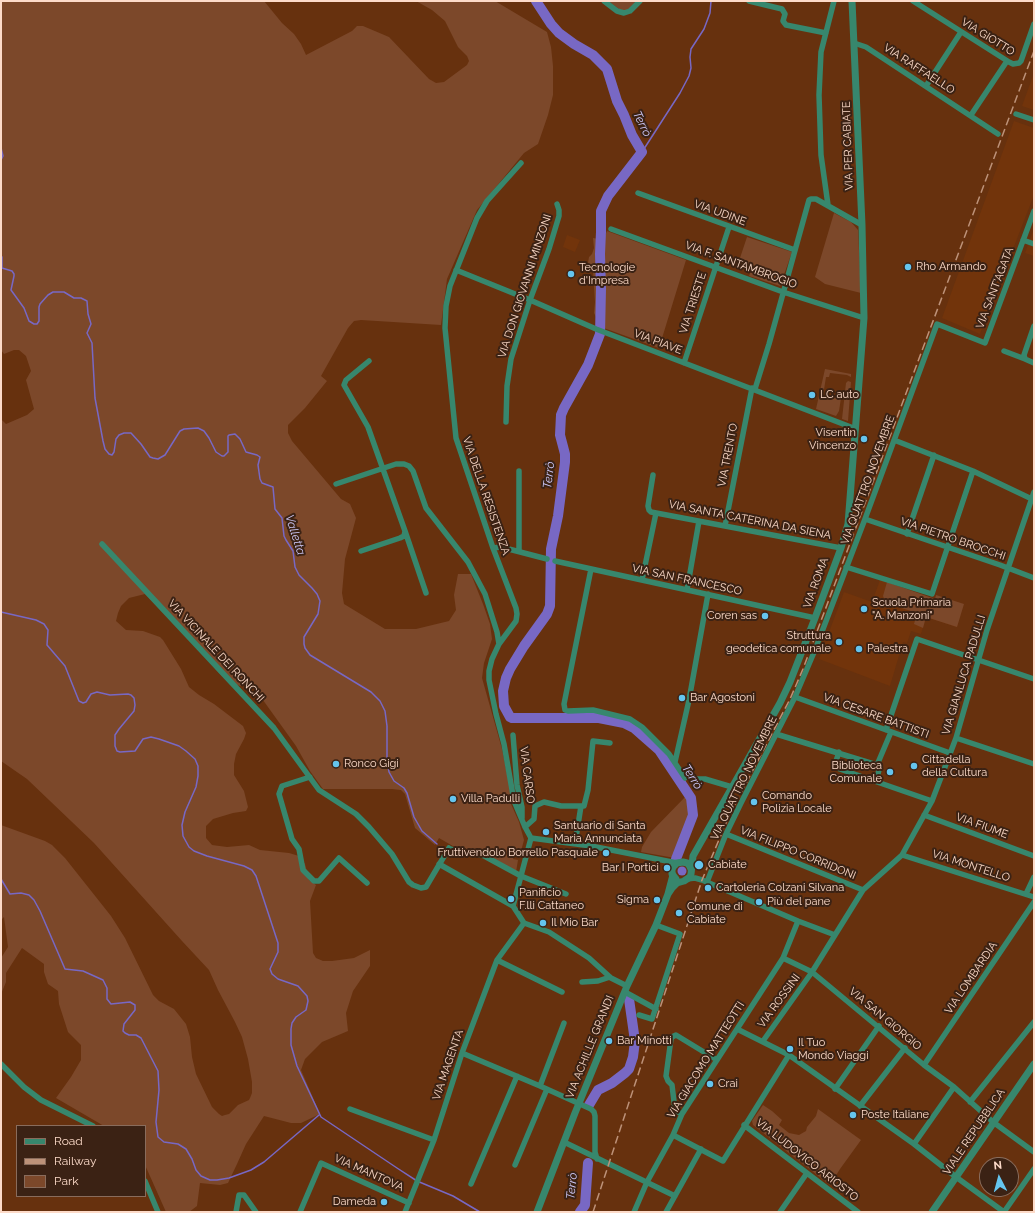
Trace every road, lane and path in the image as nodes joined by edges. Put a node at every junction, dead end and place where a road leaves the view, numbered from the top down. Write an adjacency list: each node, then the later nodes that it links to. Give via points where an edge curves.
1 (604, 1): 2 (street, via 617,11 625,13 630,12)
2 (640, 1)
3 (749, 1): 9 (street, via 782,10 786,25)
4 (834, 1): 9 (street)
5 (852, 1): 10 (street, VIA PER CABIATE)
6 (913, 1): 8 (street, VIA GIOTTO)
7 (1034, 24): 11 (street, VIA GIOTTO, via 1020,62 1013,64)
8 (961, 32): 11 (street, VIA GIOTTO); 12 (street)
9 (826, 33): 20 (street, via 820,60 819,103 822,160)
10 (854, 43): 12 (street, VIA RAFFAELLO, via 866,47); 22 (street, VIA PER CABIATE)
11 (1007, 61): 14 (street)
12 (926, 86): 14 (street, VIA RAFFAELLO)
13 (1016, 114): 15 (street)
14 (971, 115): 16 (street, VIA RAFFAELLO)
15 (1034, 120)
16 (998, 134)
17 (521, 163): 29 (street, VIA DELLA RESISTENZA, via 480,211)
18 (638, 193): 23 (street, VIA UDINE)
19 (558, 204): 32 (street, VIA DON GIOVANNI MINZONI, via 559,216)
20 (828, 205): 22 (street); 27 (street, VIA TRENTO, via 814,198 809,200)
21 (1034, 211): 25 (street, VIA SANT'AGATA)
22 (862, 225): 30 (street, VIA PER CABIATE)
23 (729, 227): 27 (street, VIA UDINE); 28 (street, VIA TRIESTE)
24 (612, 229): 28 (street, VIA F. SANTAMBROGIO)
25 (1023, 240): 26 (street, VIA SANT'AGATA); 34 (street, VIA SANT'AGATA, via 985,343)
26 (1034, 244)
27 (795, 250): 31 (street, VIA TRENTO)
28 (715, 267): 31 (street, VIA F. SANTAMBROGIO); 39 (street, VIA TRIESTE)
29 (456, 270): 32 (street, VIA PIAVE); 60 (street, VIA DELLA RESISTENZA, via 448,293 445,323 454,431)
30 (864, 290): 33 (street, VIA ROMA)
31 (783, 292): 33 (street, VIA F. SANTAMBROGIO); 41 (street, VIA TRENTO)
32 (530, 300): 39 (street, VIA PIAVE); 42 (street, VIA DON GIOVANNI MINZONI, via 509,368)
33 (864, 318): 43 (street, VIA ROMA)
34 (937, 324): 44 (street, VIA QUATTRO NOVEMBRE)
35 (1034, 326): 37 (street, via 1025,349)
36 (1004, 351): 37 (street)
37 (1025, 359): 40 (street)
38 (369, 360): 46 (street, via 346,380 344,385 368,427)
39 (684, 363): 41 (street, VIA PIAVE)
40 (1034, 363)
41 (753, 389): 43 (street, VIA PIAVE); 56 (street, VIA TRENTO)
42 (506, 422)
43 (856, 429): 61 (street, VIA ROMA, via 849,515)
44 (894, 440): 45 (street); 54 (street, VIA QUATTRO NOVEMBRE)
45 (934, 455): 48 (street); 58 (street)
46 (382, 468): 50 (street); 57 (street); 76 (street, via 402,463 412,469 426,508 468,562 485,594)
47 (519, 471): 64 (street)
48 (973, 471): 52 (street); 62 (street)
49 (653, 475): 53 (street, via 648,508)
50 (336, 484)
51 (1034, 492): 52 (street, VIA GIANLUCA PADULLI)
52 (1033, 499): 69 (street, VIA GIANLUCA PADULLI)
53 (656, 513): 55 (street, VIA SANTA CATERINA DA SIENA); 71 (street)
54 (865, 519): 58 (street, VIA PIETRO BROCCHI); 67 (street, VIA QUATTRO NOVEMBRE)
55 (699, 521): 56 (street, VIA SANTA CATERINA DA SIENA); 72 (street)
56 (725, 526): 61 (street, VIA SANTA CATERINA DA SIENA)
57 (405, 531): 63 (street, via 404,536 400,538); 73 (street)
58 (907, 534): 62 (street, VIA PIETRO BROCCHI)
59 (102, 544): 90 (street, VIA VICINALE DEI RONCHI, via 274,728)
60 (493, 548): 64 (street); 76 (street, VIA DELLA RESISTENZA, via 517,612 515,623)
61 (841, 548): 75 (street, VIA ROMA)
62 (947, 548): 67 (street, via 932,594); 69 (street, VIA PIETRO BROCCHI)
63 (361, 551)
64 (519, 551): 65 (street)
65 (547, 559)
66 (555, 561): 68 (street, VIA SAN FRANCESCO)
67 (846, 567): 79 (street, VIA QUATTRO NOVEMBRE, via 816,650)
68 (592, 569): 71 (street, VIA SAN FRANCESCO); 87 (street, via 564,704 565,710 593,710 630,719 656,740)
69 (1008, 569): 70 (street, VIA PIETRO BROCCHI); 77 (street, VIA GIANLUCA PADULLI)
70 (1034, 578)
71 (642, 580): 72 (street, VIA SAN FRANCESCO)
72 (687, 590): 74 (street, VIA SAN FRANCESCO)
73 (426, 593)
74 (708, 594): 75 (street, VIA SAN FRANCESCO); 87 (street, via 689,700)
75 (815, 618): 94 (street, VIA ROMA, via 780,703)
76 (499, 644): 98 (street, VIA DELLA RESISTENZA, via 490,666 490,684 514,801)
77 (978, 660): 78 (street); 80 (street, via 917,640); 83 (street, VIA GIANLUCA PADULLI)
78 (1034, 679)
79 (795, 697): 80 (street, VIA CESARE BATTISTI); 81 (street, VIA QUATTRO NOVEMBRE)
80 (888, 731): 86 (street, VIA CESARE BATTISTI); 89 (street)
81 (776, 734): 85 (street); 100 (street, VIA QUATTRO NOVEMBRE)
82 (513, 735): 98 (street, VIA CARSO)
83 (956, 738): 86 (street, VIA GIANLUCA PADULLI); 88 (street)
84 (610, 743): 96 (street, via 593,741 588,790 584,806)
85 (839, 752): 89 (street); 93 (street, via 834,767)
86 (950, 753): 95 (street, VIA GIANLUCA PADULLI)
87 (674, 762): 91 (street)
88 (1034, 764)
89 (878, 767): 93 (street)
90 (310, 777): 109 (street, VIA VICINALE DEI RONCHI, via 319,790 356,814 369,827 392,854 413,885 426,887); 117 (street, via 282,786 279,794 292,839 299,849 303,870 314,881 319,881 339,858)
91 (685, 778)
92 (692, 779): 94 (street, via 706,779)
93 (876, 781): 95 (street)
94 (732, 787): 106 (street, VIA ROMA)
95 (932, 801): 97 (street, VIA GIANLUCA PADULLI)
96 (581, 806): 99 (street, via 561,806 544,802 535,806 534,819); 102 (street)
97 (924, 815): 104 (street, VIA GIANLUCA PADULLI); 107 (street, VIA FIUME)
98 (522, 818): 99 (street, VIA DELLA RESISTENZA)
99 (525, 828): 101 (street, VIA DELLA RESISTENZA)
100 (726, 834): 116 (street, VIA QUATTRO NOVEMBRE); 118 (street, VIA FILIPPO CORRIDONI)
101 (532, 838): 102 (street); 112 (street)
102 (575, 844): 108 (street)
103 (449, 848): 105 (street); 109 (street, VIA VICINALE DEI RONCHI)
104 (902, 855): 118 (street, VIA GIANLUCA PADULLI); 121 (street, VIA MONTELLO)
105 (486, 856): 112 (street)
106 (693, 856): 108 (street, VIA ROMA); 110 (street, VIA ROMA)
107 (1034, 856)
108 (680, 862): 110 (street, via 689,865); 111 (street, via 673,868)
109 (439, 864): 124 (street)
110 (692, 870): 114 (street); 115 (street, via 690,877)
111 (673, 875): 115 (street, via 676,879); 120 (street, VIA ACHILLE GRANDI)
112 (521, 876): 119 (street); 124 (street)
113 (1034, 877): 121 (street)
114 (699, 879): 115 (street); 116 (street)
115 (684, 880): 120 (street, VIA ACHILLE GRANDI, via 674,885)
116 (707, 882): 125 (street)
117 (367, 883)
118 (863, 890): 128 (street, VIA GIANLUCA PADULLI)
119 (566, 894)
120 (668, 894): 127 (street, VIA ACHILLE GRANDI)
121 (1026, 894): 122 (street, VIA MONTELLO)
122 (1034, 897)
123 (1034, 902): 149 (street, VIA LOMBARDIA)
124 (513, 906): 126 (street)
125 (798, 921): 128 (street); 129 (street, VIA GIACOMO MATTEOTTI)
126 (524, 923): 130 (street, VIA MAGENTA); 132 (street, via 549,932 589,958)
127 (656, 925): 134 (street, VIA ACHILLE GRANDI); 136 (street, via 680,934)
128 (835, 935): 131 (street, VIA GIANLUCA PADULLI)
129 (783, 958): 131 (street, VIA SAN GIORGIO); 141 (street, VIA GIACOMO MATTEOTTI)
130 (497, 960): 135 (street); 144 (street, VIA MAGENTA)
131 (812, 972): 140 (street, VIA SAN GIORGIO); 142 (street, VIA ROSSINI)
132 (610, 977): 133 (street); 134 (street)
133 (582, 982)
134 (626, 989): 136 (street); 156 (street, VIA ACHILLE GRANDI)
135 (562, 992)
136 (656, 1009): 137 (street, via 652,1019)
137 (639, 1015)
138 (1034, 1022): 155 (street)
139 (564, 1023): 151 (street)
140 (880, 1026): 143 (street, VIA SAN GIORGIO); 154 (street)
141 (737, 1029): 142 (street); 146 (street, VIA GIACOMO MATTEOTTI)
142 (762, 1041): 145 (street)
143 (905, 1048): 149 (street, VIA SAN GIORGIO); 157 (street)
144 (462, 1053): 150 (street); 164 (street, VIA MAGENTA)
145 (789, 1055): 154 (street); 162 (street)
146 (717, 1060): 159 (street, VIA GIACOMO MATTEOTTI); 159 (street, via 676,1035 672,1037 666,1076 672,1085 675,1110)
147 (1, 1064): 161 (street, via 41,1100)
148 (1034, 1064): 160 (street, VIALE REPUBBLICA)
149 (924, 1065): 152 (street, VIA SAN GIORGIO)
150 (517, 1076): 151 (street); 176 (street)
151 (540, 1086): 153 (street)
152 (954, 1087): 155 (street, VIA SAN GIORGIO); 166 (street)
153 (547, 1089): 156 (street); 170 (street)
154 (836, 1089): 157 (street)
155 (970, 1102): 160 (street, VIA SAN GIORGIO)
156 (579, 1104): 165 (street, VIA ACHILLE GRANDI); 169 (street, via 594,1112)
157 (860, 1106): 166 (street)
158 (350, 1109): 164 (street)
159 (682, 1114): 163 (street, VIA GIACOMO MATTEOTTI)
160 (993, 1122): 168 (street, VIA SAN GIORGIO); 173 (street, VIALE REPUBBLICA)
161 (91, 1125)
162 (744, 1125): 167 (street, via 723,1161); 172 (street, VIA LUDOVICO ARIOSTO)
163 (672, 1135): 167 (street); 174 (street, VIA GIACOMO MATTEOTTI)
164 (434, 1140): 178 (street, VIA MAGENTA)
165 (564, 1142): 169 (street); 184 (street, VIA ACHILLE GRANDI)
166 (914, 1144): 173 (street)
167 (701, 1149): 177 (street)
168 (1034, 1152)
169 (597, 1159): 174 (street)
170 (515, 1165)
171 (1034, 1169): 190 (street)
172 (807, 1173): 187 (street); 188 (street, VIA LUDOVICO ARIOSTO)
173 (956, 1177): 189 (street, VIALE REPUBBLICA); 190 (street)
174 (647, 1182): 177 (street); 185 (street, VIA GIACOMO MATTEOTTI)
175 (146, 1184): 179 (street)
176 (471, 1184)
177 (675, 1196): 186 (street)
178 (409, 1202): 182 (street, VIA MANTOVA, via 321,1163); 183 (street, VIA MAGENTA)
179 (158, 1212)
180 (236, 1212): 181 (street, via 239,1195 244,1195)
181 (256, 1212)
182 (300, 1212)
183 (405, 1212)
184 (538, 1212)
185 (634, 1212)
186 (666, 1212)
187 (780, 1212)
188 (858, 1212)
189 (932, 1212)
190 (1004, 1212)

